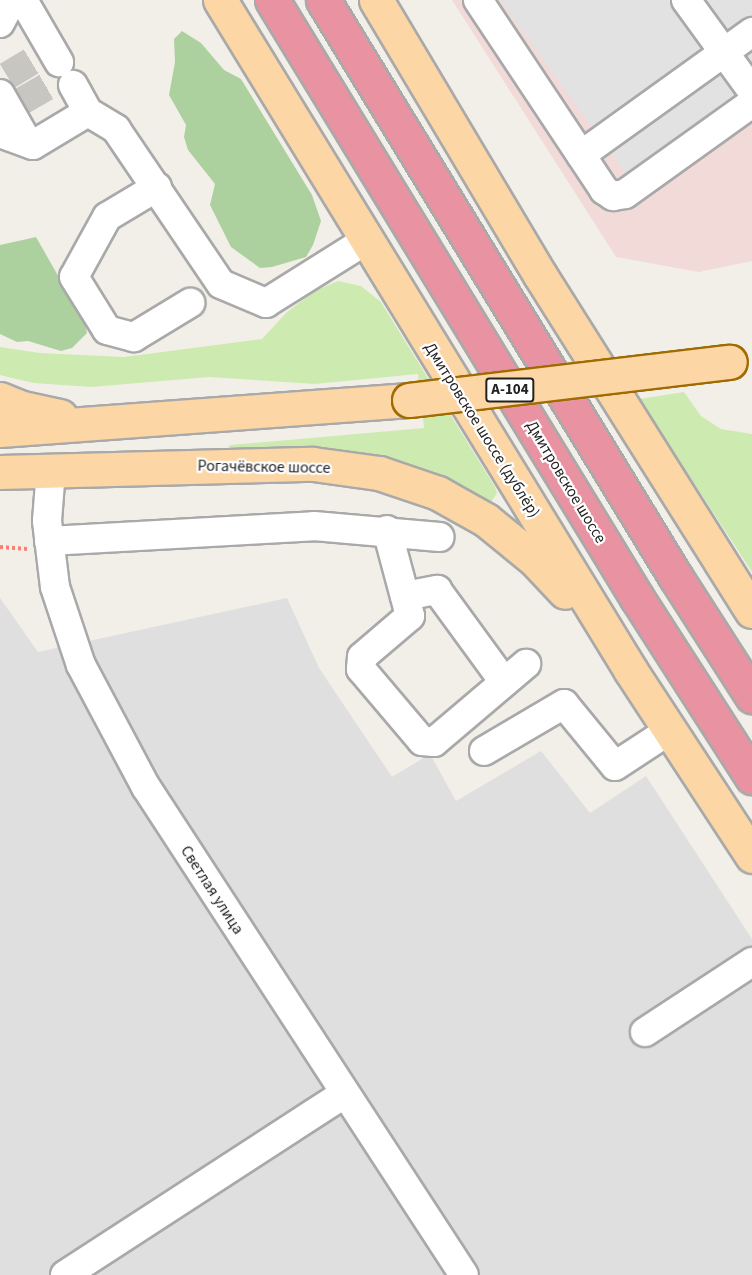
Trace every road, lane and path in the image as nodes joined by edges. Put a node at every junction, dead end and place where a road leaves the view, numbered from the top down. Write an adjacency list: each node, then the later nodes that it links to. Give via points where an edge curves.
1 (12, 0): 9 (street)
2 (23, 0): 12 (street)
3 (220, 0): 18 (main road, Дмитровское шоссе (дублёр))
4 (272, 0): 37 (highway, Дмитровское шоссе / А-104, via 631,588)
5 (323, 0): 34 (highway, А-104)
6 (376, 0): 30 (main road, via 540,275)
7 (478, 0): 16 (street)
8 (686, 0): 11 (street)
9 (0, 23)
10 (752, 32): 11 (street)
11 (724, 52): 13 (street); 16 (street)
12 (62, 80): 15 (street, via 33,144); 17 (street, via 116,129)
13 (752, 91)
14 (752, 103): 16 (street, via 625,194 613,196 604,190)
15 (13, 109)
16 (581, 155)
17 (157, 187): 18 (street, via 221,284 266,303); 19 (street, via 107,217 74,277 107,330 134,337)
18 (365, 241): 32 (main road, Дмитровское шоссе (дублёр))
19 (190, 303)
20 (741, 360): 22 (main road, bridge, via 409,400)
21 (0, 399): 22 (main road, via 22,408)
22 (100, 424): 23 (main road)
23 (0, 430)
24 (51, 470): 25 (main road, Рогачёвское шоссе); 28 (street, Светлая улица); 32 (main road, Рогачёвское шоссе, via 313,464 379,473 438,493 486,520 534,559 578,604)
25 (0, 472)
26 (387, 530): 27 (street); 28 (street, via 314,526); 29 (street)
27 (440, 537)
28 (49, 541): 41 (street, Светлая улица, via 55,587 81,665 146,787)
29 (405, 596): 33 (street, via 437,591); 33 (street, via 410,616 363,657 362,669 422,741 435,742)
30 (752, 611)
31 (526, 664): 33 (street)
32 (631, 671): 35 (main road, Дмитровское шоссе (дублёр))
33 (504, 682)
34 (752, 696)
35 (670, 730): 36 (street, via 615,766 564,704); 38 (main road, Дмитровское шоссе (дублёр))
36 (484, 752)
37 (752, 777)
38 (752, 856)
39 (752, 962): 40 (street)
40 (645, 1032)
41 (344, 1094): 42 (street); 44 (street, Светлая улица)
42 (100, 1266): 43 (street)
43 (65, 1275)
44 (464, 1275)

